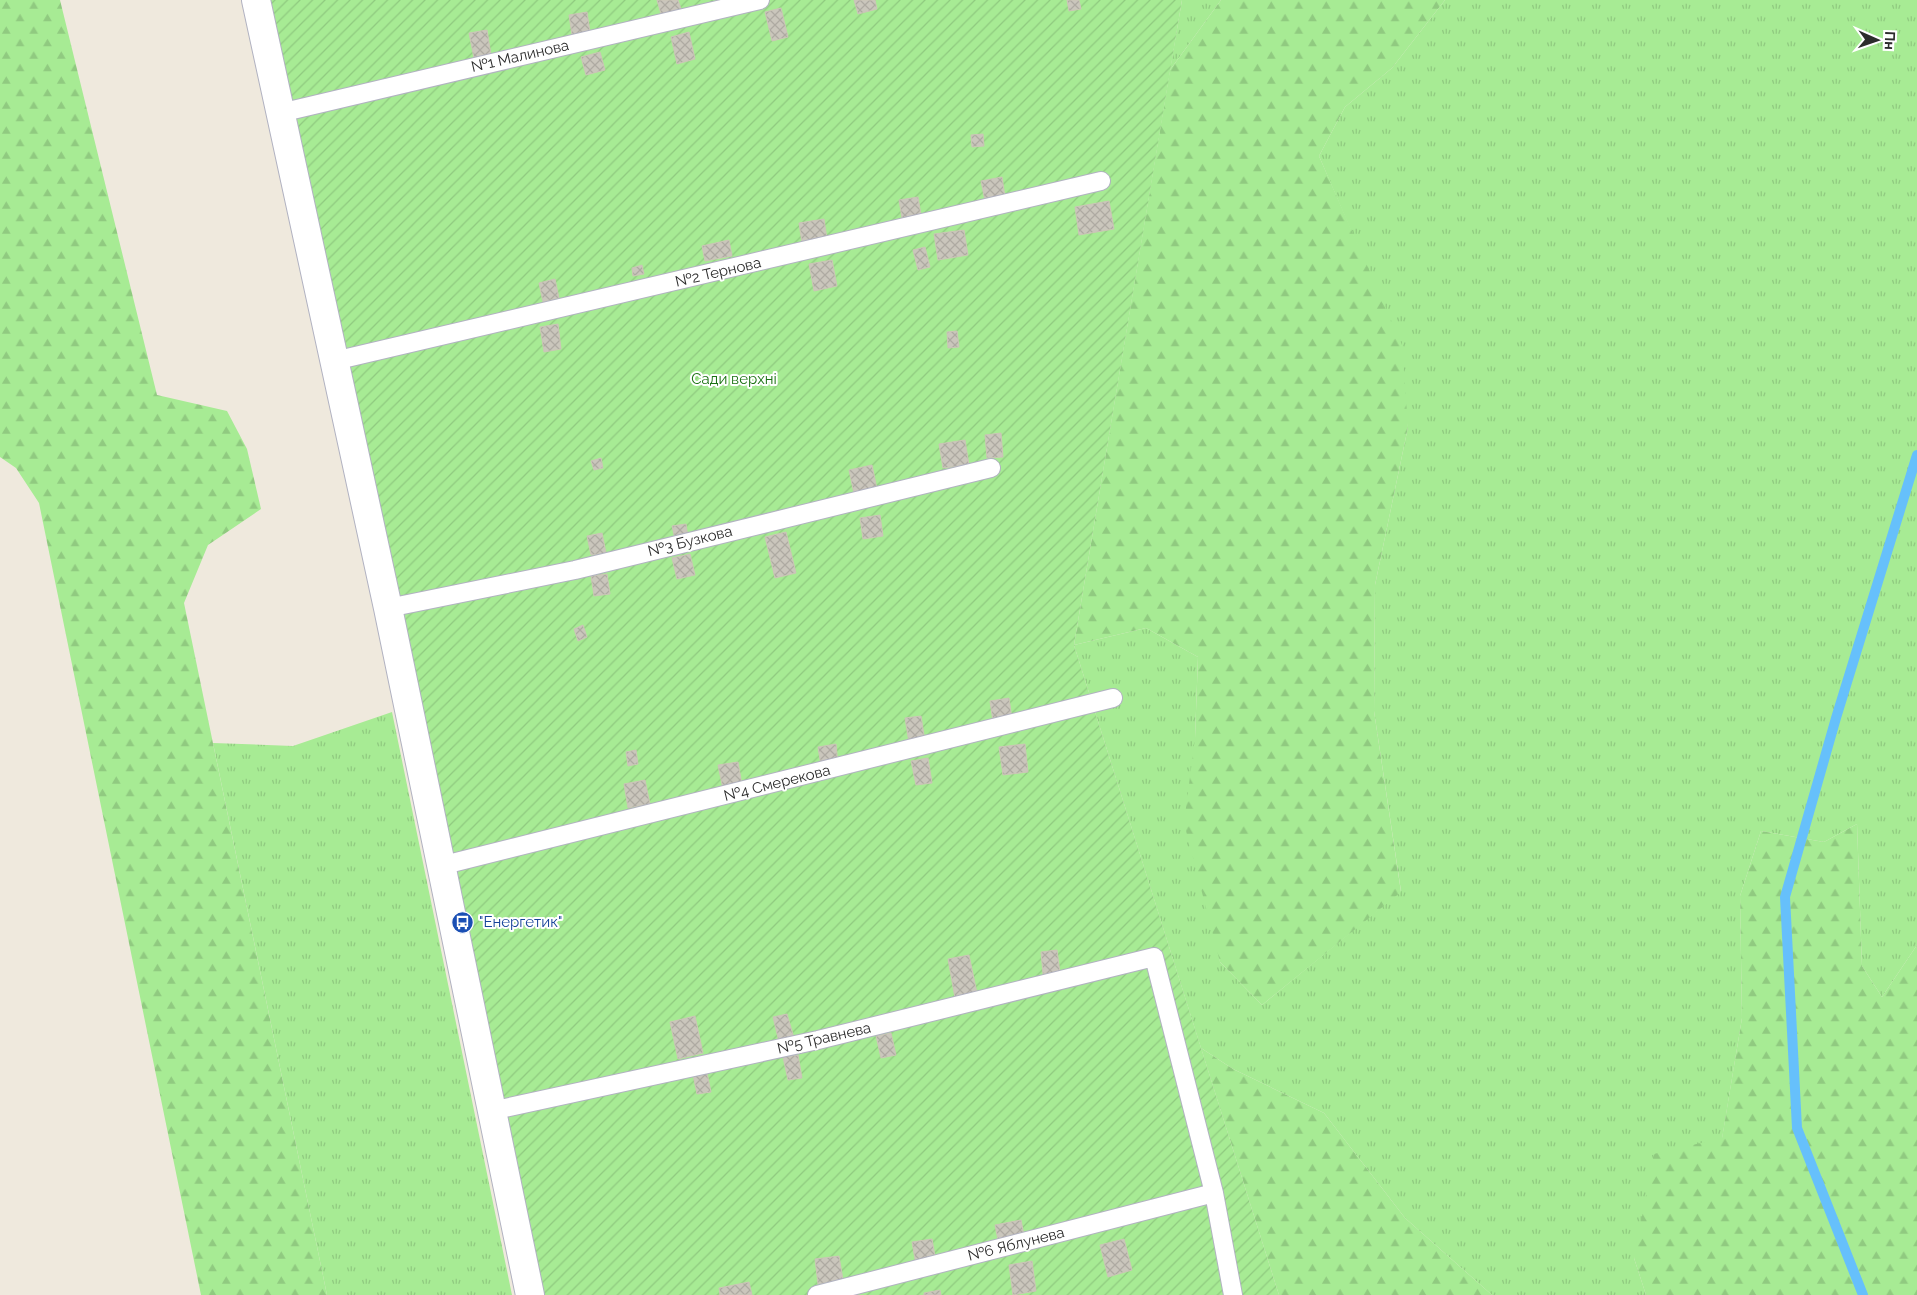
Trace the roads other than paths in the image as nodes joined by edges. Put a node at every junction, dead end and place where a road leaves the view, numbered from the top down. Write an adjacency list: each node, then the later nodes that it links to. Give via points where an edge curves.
1 (256, 0): 3 (street)
2 (760, 0): 3 (lane, №1 Малинова)
3 (280, 113): 5 (street)
4 (1101, 181): 5 (lane, №2 Тернова)
5 (334, 361): 7 (street)
6 (991, 468): 7 (lane, №3 Бузкова, via 575,570)
7 (388, 608): 9 (street)
8 (1113, 698): 9 (lane, №4 Смерекова)
9 (440, 866): 10 (street)
10 (491, 1111): 11 (lane, №5 Травнева, via 818,1040 1154,957); 12 (street)
11 (1214, 1192): 13 (lane, №6 Яблунева); 14 (lane)
12 (530, 1295)
13 (817, 1295)
14 (1233, 1295)

